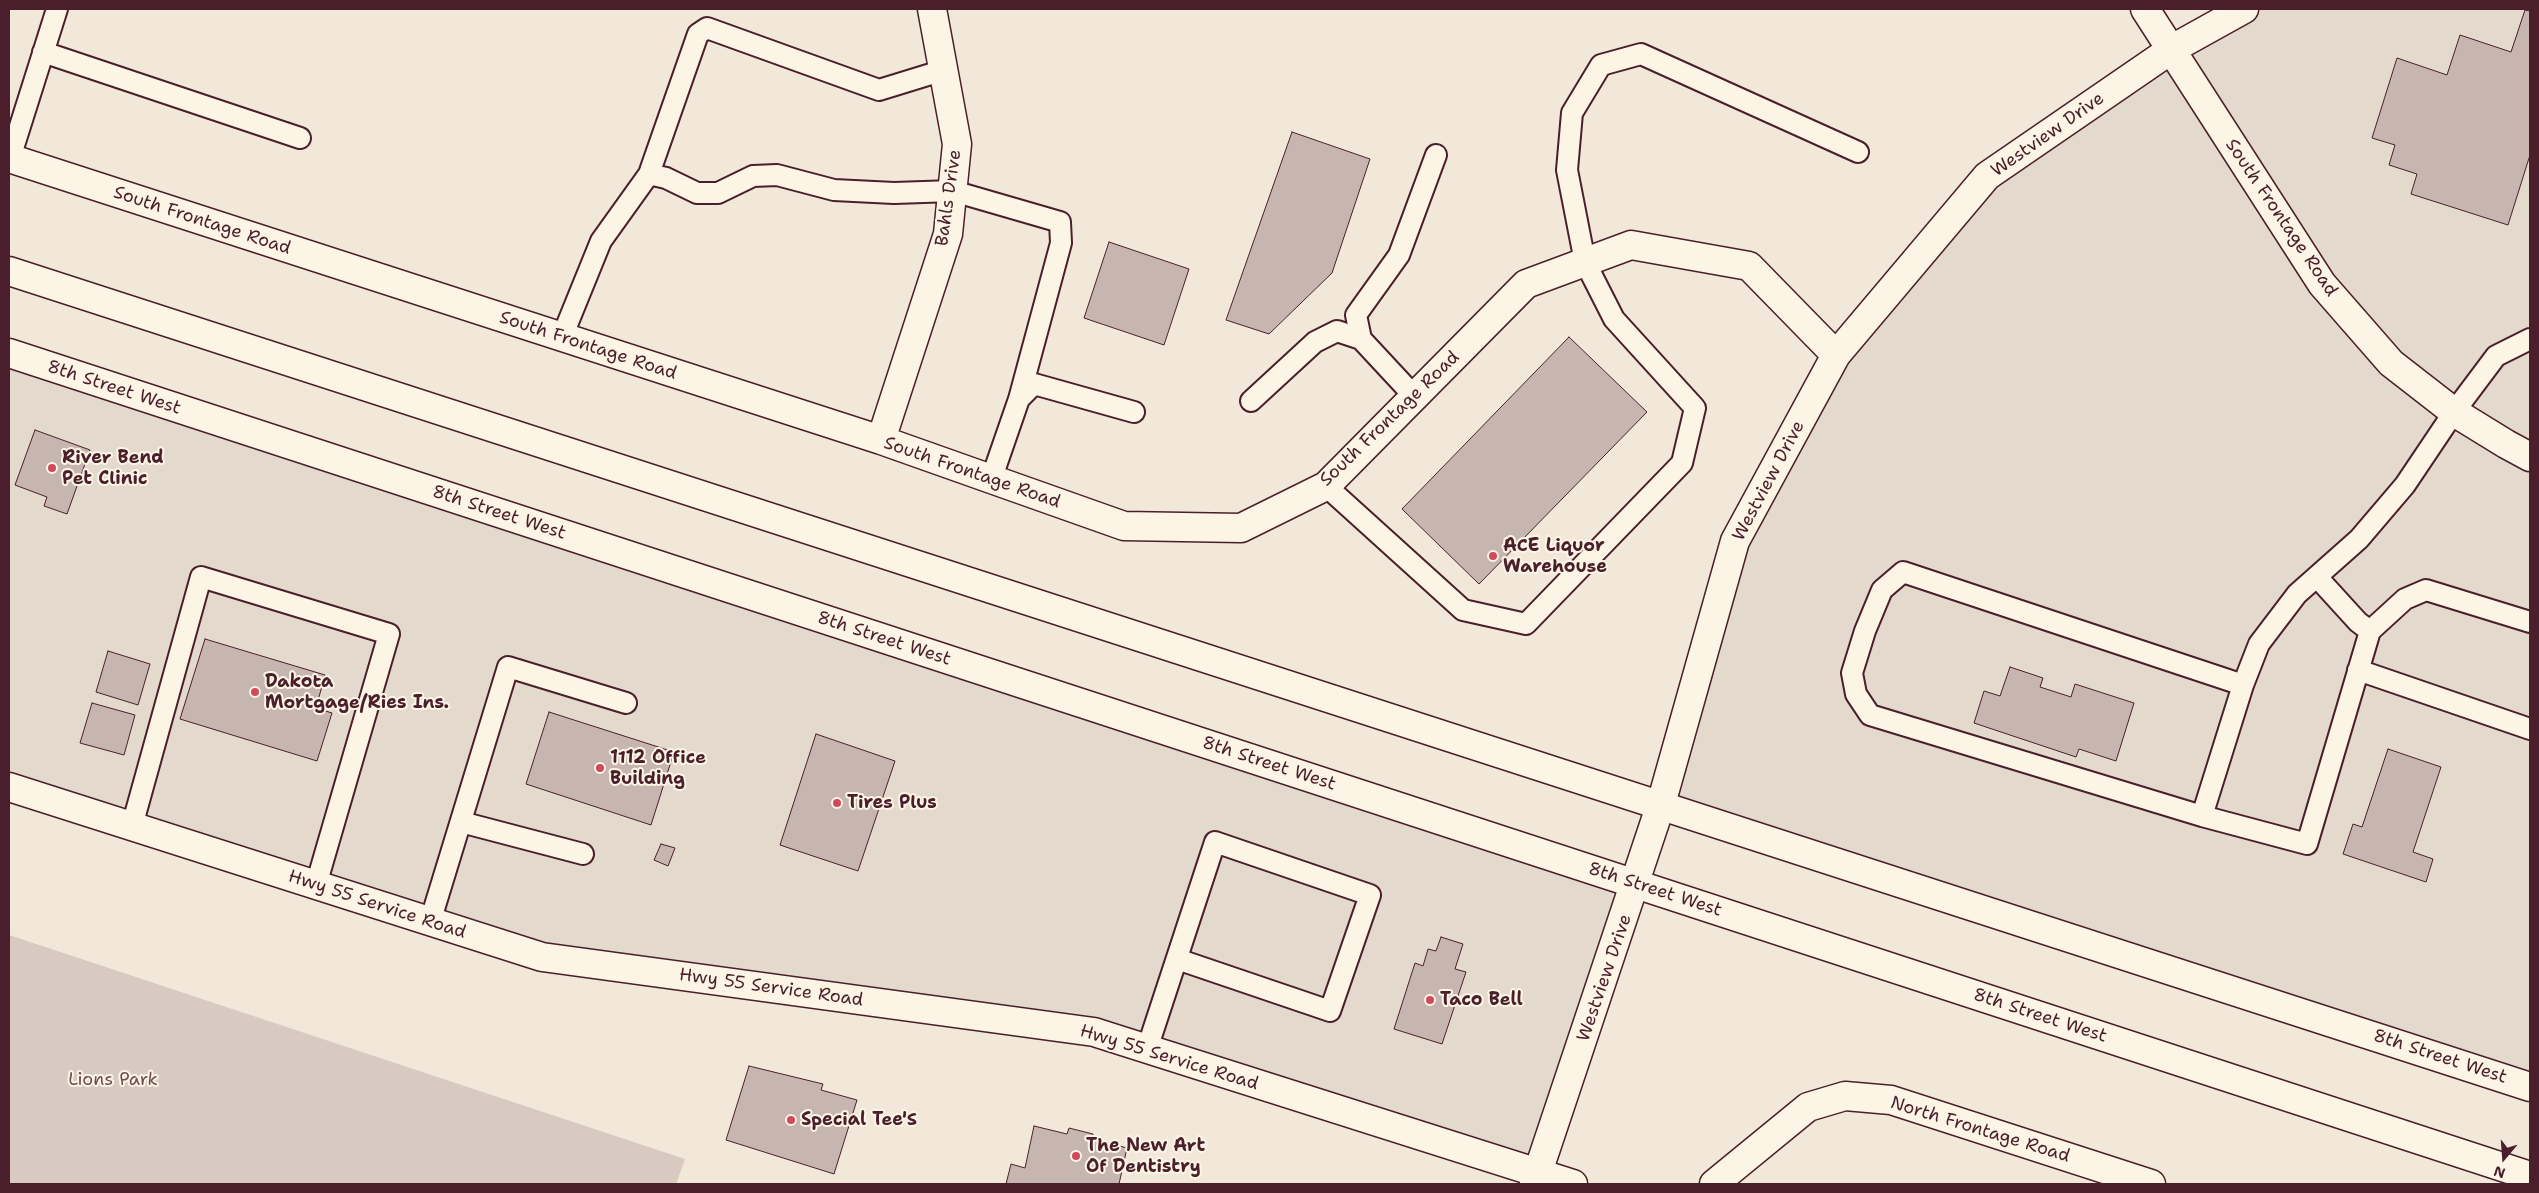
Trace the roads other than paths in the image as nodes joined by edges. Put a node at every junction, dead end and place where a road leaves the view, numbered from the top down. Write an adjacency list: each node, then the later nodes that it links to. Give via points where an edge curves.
1 (57, 9): 6 (lane)
2 (932, 9): 7 (main road, Bahls Drive)
3 (2145, 9): 5 (main road, South Frontage Road)
4 (2244, 9): 5 (main road, Westview Drive)
5 (2172, 49): 20 (main road, Westview Drive, via 1987,176); 25 (main road, South Frontage Road, via 2322,284 2391,363)
6 (43, 52): 8 (lane); 11 (lane)
7 (944, 70): 12 (lane, via 879,90 707,28 698,34); 13 (main road, Bahls Drive, via 958,144)
8 (300, 138)
9 (1858, 152): 14 (lane, via 1641,54 1600,65 1572,113 1567,170)
10 (1436, 155): 17 (lane, via 1399,256 1356,315)
11 (9, 158): 16 (main road, South Frontage Road)
12 (649, 174): 13 (lane, via 666,178 697,193 718,193 753,176 777,175 834,190); 16 (lane, via 601,241)
13 (952, 191): 22 (lane, via 1060,222 1061,243); 26 (main road, Bahls Drive, via 948,234)
14 (1585, 262): 20 (main road, South Frontage Road, via 1631,245 1749,266); 21 (main road, South Frontage Road, via 1526,284); 29 (lane, via 1614,319 1695,408 1682,463 1526,624 1463,610)
15 (9, 270): 38 (main road, 8th Street West)
16 (562, 337): 26 (main road, South Frontage Road)
17 (1361, 339): 21 (lane); 23 (lane, via 1337,331 1315,342)
18 (2530, 339): 25 (lane, via 2496,356)
19 (9, 353): 43 (main road, 8th Street West)
20 (1836, 355): 38 (main road, Westview Drive, via 1735,541)
21 (1414, 396): 29 (main road, South Frontage Road)
22 (1019, 399): 24 (lane, via 1034,384); 28 (lane)
23 (1251, 401)
24 (1134, 412)
25 (2454, 412): 27 (main road, South Frontage Road); 30 (lane, via 2405,484 2359,539)
26 (881, 440): 28 (main road, South Frontage Road)
27 (2530, 457)
28 (992, 480): 29 (main road, South Frontage Road, via 1124,526 1241,528)
29 (1326, 486)
30 (2317, 577): 32 (lane); 34 (lane, via 2297,594 2259,644)
31 (2530, 622): 32 (lane, via 2426,590 2405,599)
32 (2370, 631): 33 (lane)
33 (2358, 670): 36 (lane); 39 (lane, via 2307,844)
34 (2243, 685): 39 (lane); 39 (lane, via 1903,572 1882,590 1852,673 1856,694 1870,715)
35 (626, 703): 40 (lane, via 508,667)
36 (2530, 729)
37 (9, 787): 41 (main road, Hwy 55 Service Road)
38 (1661, 804): 43 (main road, Westview Drive); 48 (main road, 8th Street West)
39 (2202, 816)
40 (460, 822): 42 (lane); 45 (lane)
41 (132, 826): 44 (main road, Hwy 55 Service Road); 44 (lane, via 200,577 389,634)
42 (583, 854)
43 (1636, 884): 49 (main road, 8th Street West); 50 (main road, Westview Drive)
44 (316, 885): 45 (main road, Hwy 55 Service Road)
45 (430, 922): 47 (main road, Hwy 55 Service Road, via 542,957 1094,1032)
46 (1177, 959): 46 (lane, via 1215,842 1370,894 1330,1011); 47 (lane)
47 (1147, 1050): 50 (main road, Hwy 55 Service Road)
48 (2530, 1087)
49 (2530, 1176)
50 (1536, 1179): 52 (main road)
51 (2120, 1180): 53 (main road, North Frontage Road, via 1891,1100 1845,1096 1808,1106); 54 (main road, North Frontage Road)
52 (1573, 1184)
53 (1714, 1184)
54 (2151, 1184)

